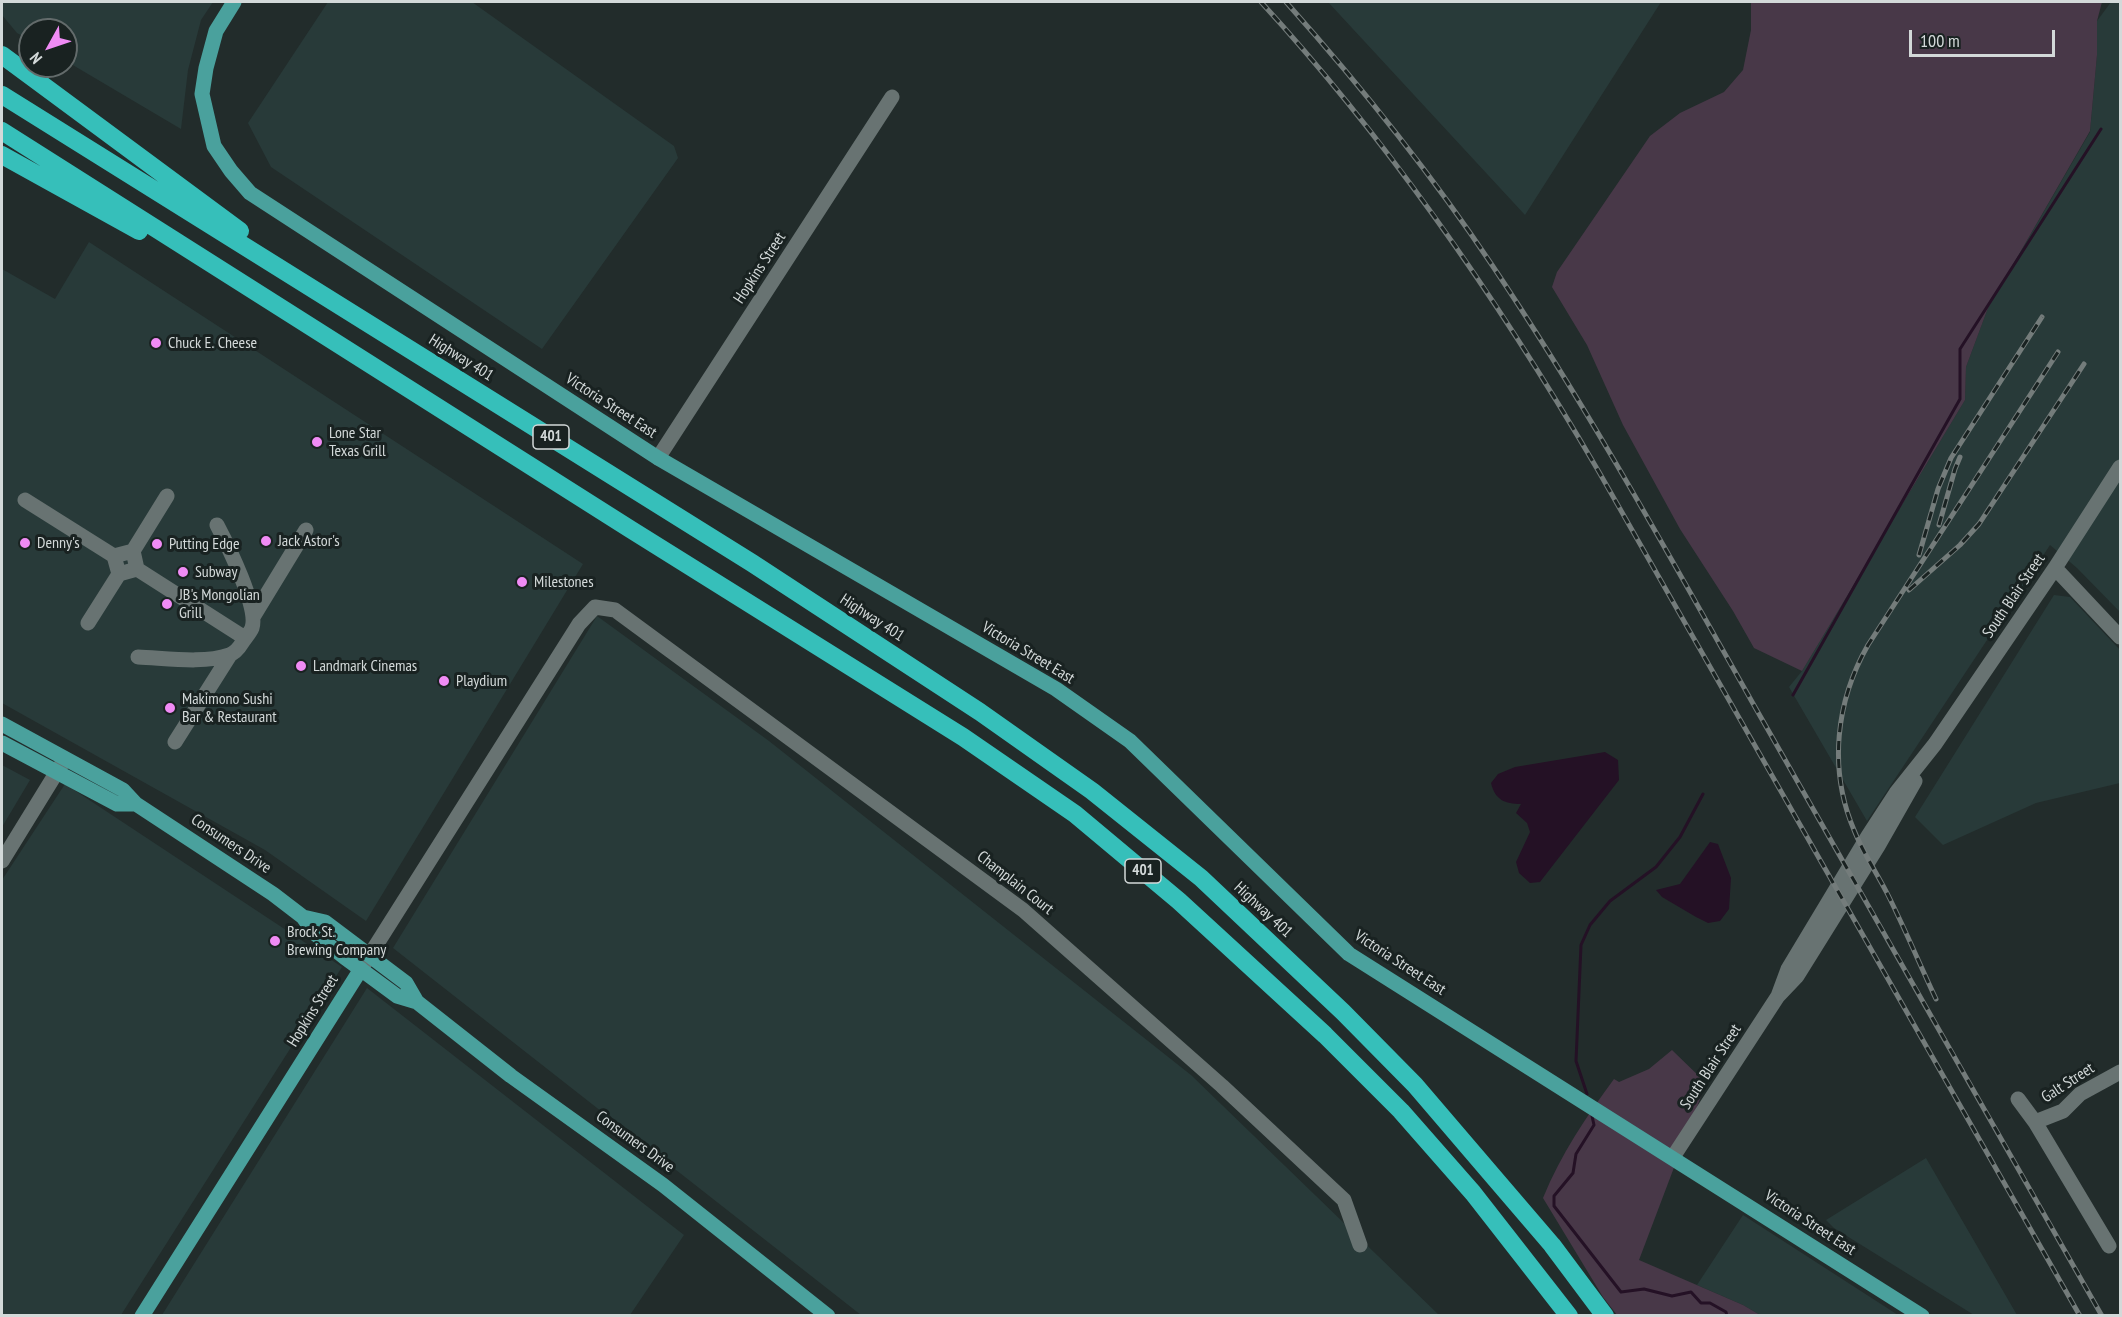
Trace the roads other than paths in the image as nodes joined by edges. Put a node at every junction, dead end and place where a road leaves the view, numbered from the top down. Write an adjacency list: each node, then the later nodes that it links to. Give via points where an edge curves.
1 (234, 2): 9 (main road, Victoria Street East, via 216,31 202,94 214,146 250,193)
2 (2, 55): 8 (highway)
3 (2, 95): 8 (highway, Highway 401 / 401)
4 (892, 97): 9 (street, Hopkins Street)
5 (2, 131): 7 (highway, 401)
6 (2, 155): 7 (highway)
7 (283, 309): 46 (highway, 401, via 963,737 1075,814 1187,909 1384,1094 1473,1193)
8 (350, 312): 47 (highway, Highway 401 / 401, via 752,563 980,712 1092,791 1201,878 1415,1086 1552,1245)
9 (658, 458): 41 (main road, Victoria Street East, via 1056,688 1130,741 1349,954)
10 (2121, 467): 17 (street, South Blair Street)
11 (167, 496): 15 (street)
12 (25, 500): 16 (street)
13 (217, 525): 21 (street)
14 (306, 530): 21 (street)
15 (133, 551): 16 (street); 18 (street)
16 (114, 556): 19 (street)
17 (2055, 568): 23 (street); 41 (street, South Blair Street, via 1868,836 1788,969 1778,996)
18 (137, 569): 19 (street); 24 (street)
19 (118, 574): 22 (street)
20 (595, 607): 35 (street, Hopkins Street, via 579,624); 42 (street, Champlain Court, via 615,610 1023,910 1344,1200)
21 (253, 617): 24 (street)
22 (88, 623)
23 (2121, 637)
24 (245, 638): 25 (street)
25 (230, 655): 26 (street, via 202,659); 28 (street)
26 (138, 657)
27 (2, 724): 30 (main road, Consumers Drive)
28 (175, 742)
29 (2, 743): 31 (main road, Consumers Drive)
30 (65, 759): 31 (street); 32 (main road, Consumers Drive, via 123,790)
31 (56, 773): 32 (main road, Consumers Drive, via 117,804); 33 (street)
32 (136, 804): 34 (main road, Consumers Drive)
33 (2, 861)
34 (303, 917): 35 (main road, Consumers Drive, via 326,922); 36 (main road, Consumers Drive, via 314,933)
35 (370, 955): 36 (street, Hopkins Street); 37 (main road, Consumers Drive, via 406,983)
36 (361, 969): 37 (main road, Consumers Drive, via 397,996); 44 (main road, Hopkins Street)
37 (417, 1002): 45 (main road, Consumers Drive, via 511,1076 663,1185)
38 (2121, 1072): 40 (street, Galt Street, via 2080,1094 2063,1111)
39 (2018, 1099): 40 (street)
40 (2035, 1122): 43 (street)
41 (1674, 1157): 48 (main road, Victoria Street East)
42 (1360, 1245)
43 (2109, 1246)
44 (142, 1316)
45 (828, 1316)
46 (1569, 1316)
47 (1605, 1316)
48 (1922, 1316)

